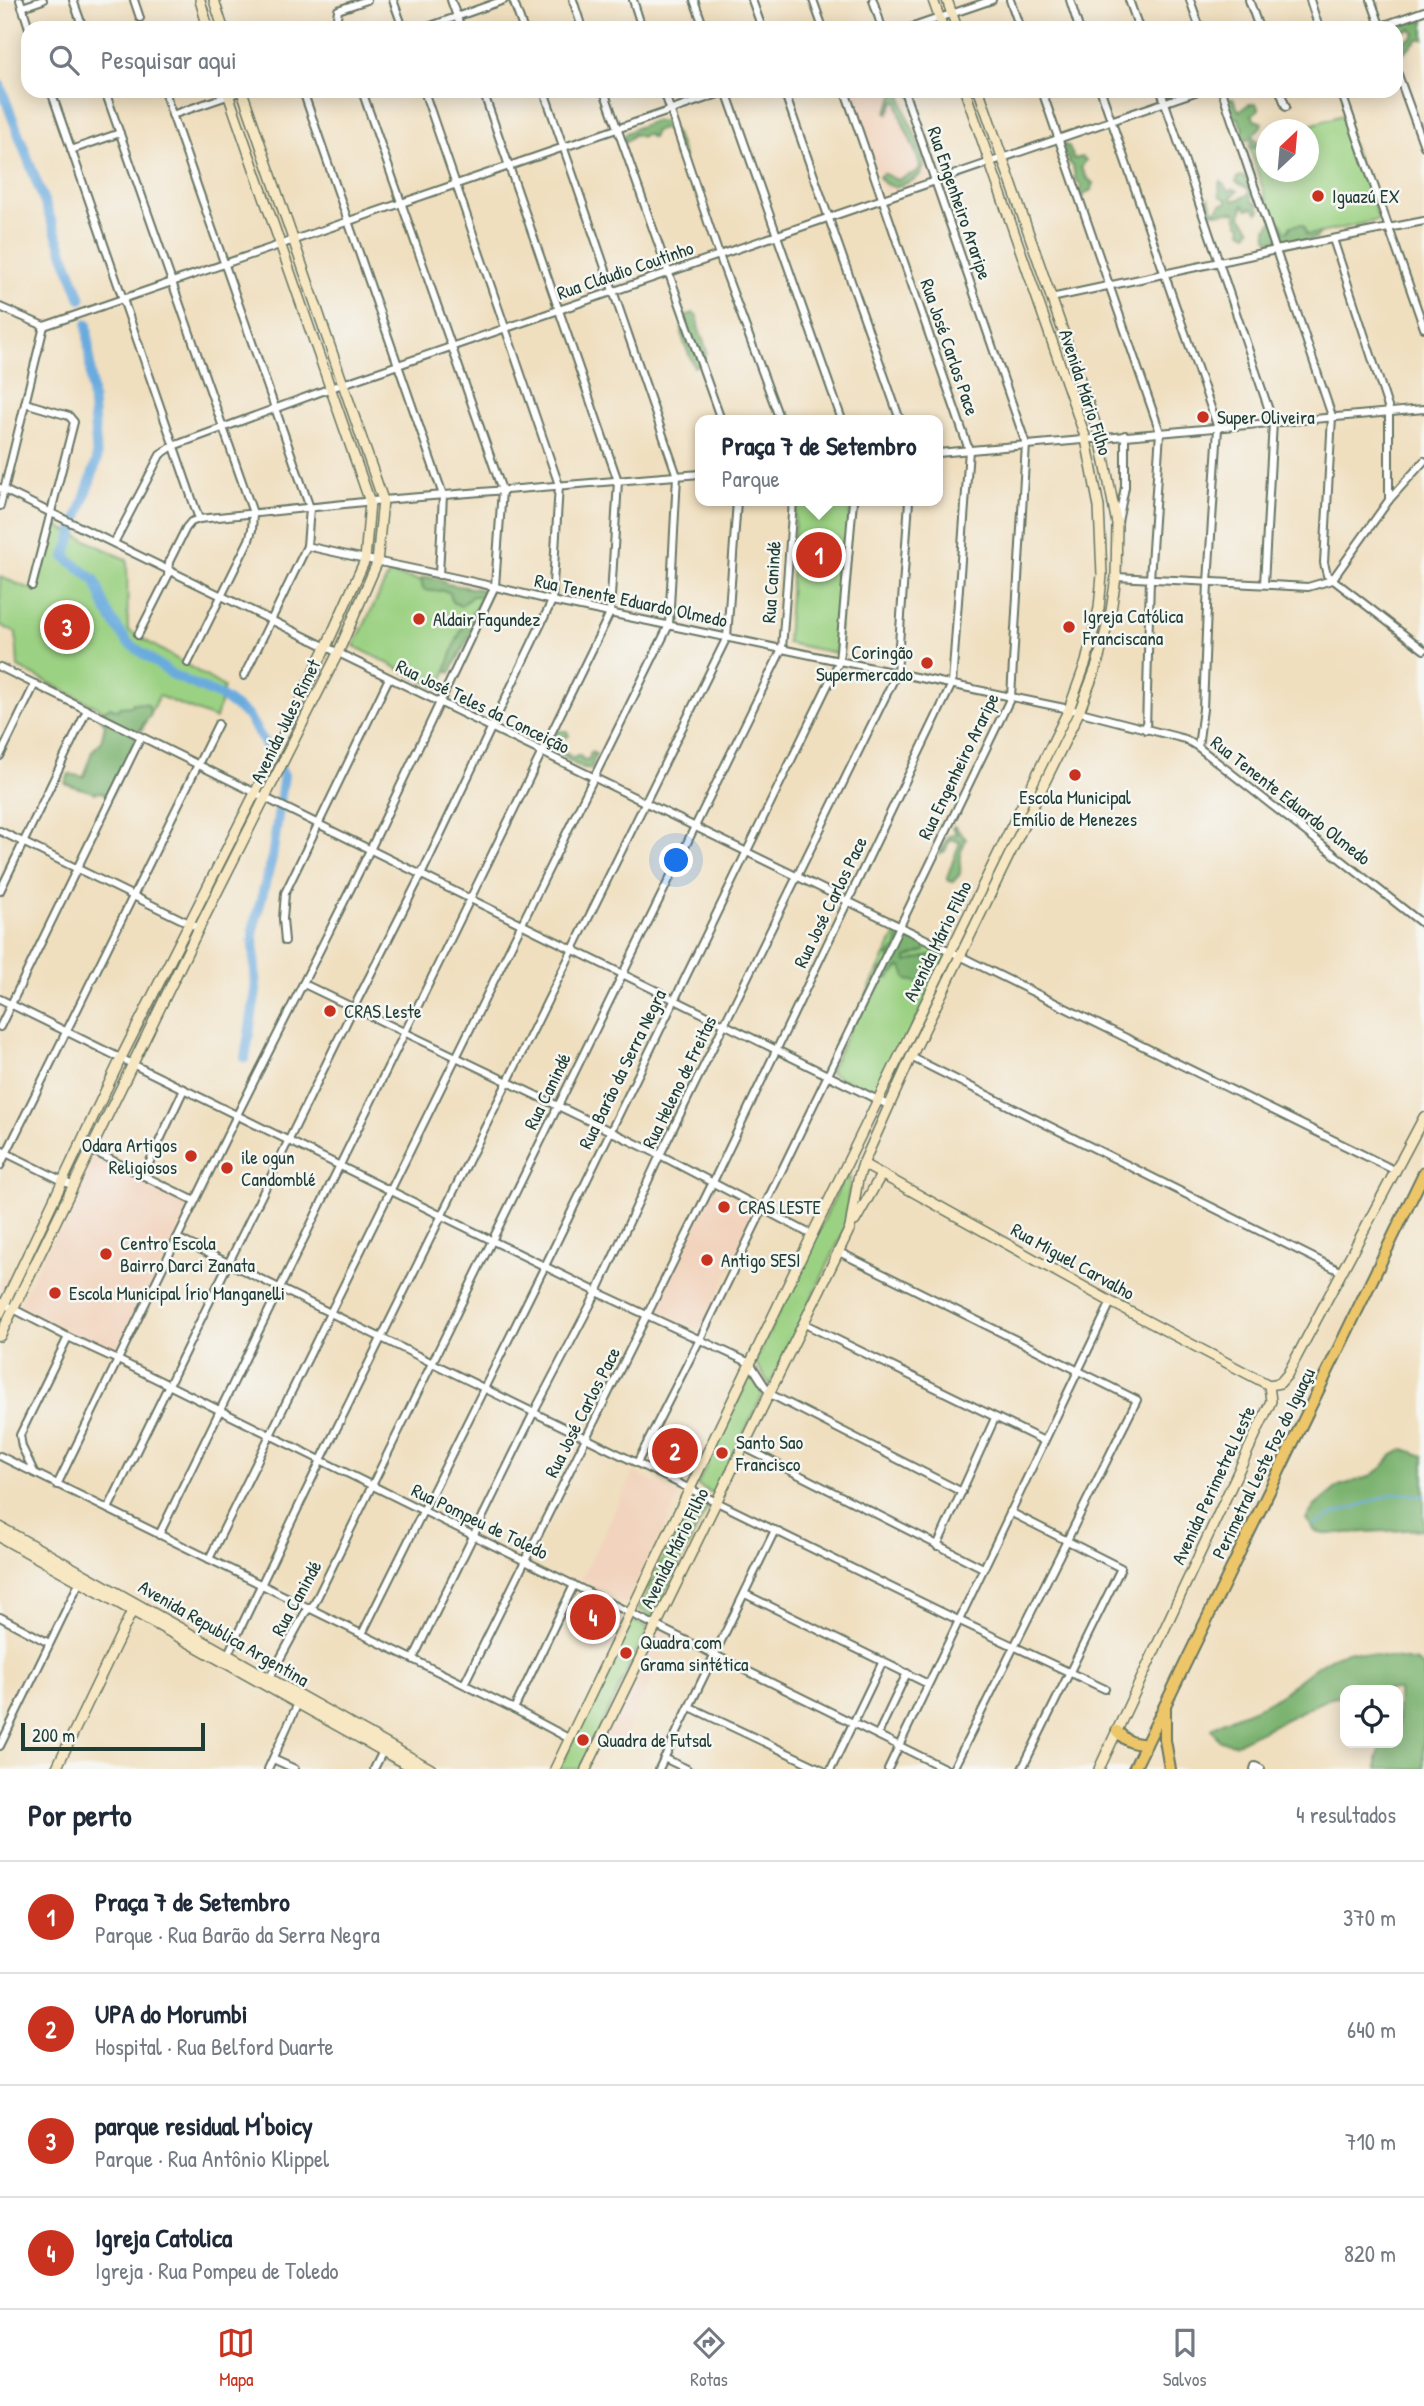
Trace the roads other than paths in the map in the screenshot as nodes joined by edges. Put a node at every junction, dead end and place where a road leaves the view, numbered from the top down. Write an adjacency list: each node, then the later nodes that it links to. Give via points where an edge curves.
1 (43, 0): 27 (street)
2 (73, 0): 34 (street)
3 (134, 0): 31 (street)
4 (200, 0): 35 (main road)
5 (214, 0): 36 (main road)
6 (367, 0): 37 (street, via 338,10)
7 (451, 0): 30 (street)
8 (504, 0): 30 (street)
9 (513, 0): 41 (street)
10 (573, 0): 42 (street)
11 (633, 0): 43 (street)
12 (694, 0): 44 (street)
13 (752, 0): 45 (street)
14 (813, 0): 46 (street)
15 (873, 0): 47 (street)
16 (933, 0): 32 (main road)
17 (947, 0): 29 (main road)
18 (992, 0): 29 (street)
19 (1010, 0): 51 (street)
20 (1070, 0): 52 (street)
21 (1129, 0): 53 (street)
22 (1190, 0): 54 (street)
23 (1249, 0): 55 (street)
24 (1310, 0): 56 (street)
25 (1371, 0): 57 (street)
26 (394, 3): 38 (street)
27 (21, 4): 33 (street)
28 (1424, 11): 58 (street)
29 (952, 14): 32 (street); 50 (main road)
30 (457, 16): 39 (street); 40 (street)
31 (140, 18)
32 (940, 18): 48 (street); 49 (main road)
33 (27, 21)
34 (80, 21)
35 (206, 21)
36 (221, 21)
37 (338, 21)
38 (400, 21)
39 (444, 21)
40 (459, 21)
41 (520, 21)
42 (580, 21)
43 (640, 21)
44 (702, 21)
45 (760, 21)
46 (820, 21)
47 (880, 21)
48 (931, 21)
49 (941, 21)
50 (954, 21)
51 (1018, 21)
52 (1077, 21)
53 (1136, 21)
54 (1198, 21)
55 (1256, 21)
56 (1317, 21)
57 (1377, 21)
58 (1396, 21)
59 (1403, 88): 95 (street)
60 (53, 98): 97 (street)
61 (108, 98): 93 (street)
62 (166, 98): 90 (street)
63 (216, 98): 90 (street)
64 (230, 98): 112 (main road, Avenida Jules Rimet)
65 (244, 98): 111 (main road, Avenida Jules Rimet)
66 (305, 98): 106 (street)
67 (364, 98): 104 (street)
68 (426, 98): 102 (street)
69 (485, 98): 100 (street)
70 (546, 98): 96 (street)
71 (606, 98): 92 (street)
72 (666, 98): 89 (street)
73 (705, 98): 89 (street)
74 (728, 98): 109 (street)
75 (786, 98): 105 (street)
76 (847, 98): 103 (street, Rua José Carlos Pace)
77 (906, 98): 101 (street, Rua Engenheiro Araripe)
78 (967, 98): 99 (main road, Avenida Mário Filho)
79 (981, 98): 98 (main road, Avenida Mário Filho)
80 (1044, 98): 94 (street)
81 (1104, 98): 91 (street)
82 (1164, 98): 87 (street)
83 (1177, 98): 87 (street, Rua Cláudio Coutinho)
84 (1224, 98): 113 (street)
85 (1283, 98): 88 (street)
86 (1343, 98): 108 (street)
87 (1165, 102): 91 (street, Rua Cláudio Coutinho); 115 (street)
88 (1286, 107)
89 (670, 110): 92 (street); 114 (street)
90 (172, 116): 116 (street)
91 (1112, 121): 94 (street, Rua Cláudio Coutinho); 118 (street)
92 (617, 129): 96 (street); 117 (street)
93 (120, 133): 97 (street); 119 (street)
94 (1058, 139): 98 (street, Rua Cláudio Coutinho); 120 (street)
95 (1424, 146)
96 (564, 147): 100 (street); 121 (street)
97 (71, 150): 123 (street)
98 (1002, 157): 99 (street, Rua Cláudio Coutinho); 122 (main road, Avenida Mário Filho)
99 (989, 161): 101 (street, Rua Cláudio Coutinho); 148 (main road, Avenida Mário Filho)
100 (509, 166): 102 (street); 125 (street)
101 (935, 180): 103 (street, Rua Cláudio Coutinho); 149 (street, Rua Engenheiro Araripe)
102 (455, 184): 104 (street); 127 (street)
103 (882, 198): 105 (street, Rua Cláudio Coutinho); 151 (street, Rua José Carlos Pace)
104 (401, 203): 106 (street); 129 (street)
105 (828, 217): 109 (street, Rua Cláudio Coutinho); 140 (street)
106 (348, 221): 111 (street); 130 (street)
107 (1424, 221): 108 (street)
108 (1387, 228): 110 (street); 128 (street)
109 (776, 235): 114 (street, Rua Cláudio Coutinho); 139 (street)
110 (1333, 239): 113 (street); 136 (street)
111 (293, 240): 112 (street); 131 (main road, Avenida Jules Rimet)
112 (280, 245): 116 (street); 132 (main road, Avenida Jules Rimet)
113 (1276, 250): 115 (street); 141 (street)
114 (719, 254): 117 (street, Rua Cláudio Coutinho); 138 (street)
115 (1219, 262): 118 (street); 142 (street)
116 (224, 264): 119 (street); 134 (street)
117 (667, 272): 121 (street, Rua Cláudio Coutinho); 137 (street)
118 (1164, 274): 120 (street); 144 (street)
119 (172, 282): 123 (street); 143 (street)
120 (1109, 286): 122 (street); 145 (street)
121 (613, 291): 125 (street, Rua Cláudio Coutinho); 155 (street)
122 (1051, 298): 147 (main road, Avenida Mário Filho)
123 (123, 299): 126 (street); 150 (street)
124 (0, 307): 126 (street)
125 (559, 310): 127 (street, Rua Cláudio Coutinho); 156 (street)
126 (44, 326): 133 (street)
127 (506, 328): 129 (street, Rua Cláudio Coutinho); 157 (street)
128 (1424, 328)
129 (452, 347): 130 (street, Rua Cláudio Coutinho); 159 (street)
130 (398, 365): 131 (street, Rua Cláudio Coutinho); 160 (street)
131 (342, 384): 132 (street, Rua Cláudio Coutinho); 161 (main road, Avenida Jules Rimet)
132 (331, 388): 134 (street, Rua Cláudio Coutinho); 163 (main road, Avenida Jules Rimet)
133 (25, 403): 158 (street); 170 (street, via 74,422)
134 (275, 409): 143 (street, Rua Cláudio Coutinho); 169 (street)
135 (1424, 409): 136 (street)
136 (1389, 411): 141 (street); 162 (street)
137 (719, 415)
138 (778, 415)
139 (840, 415)
140 (898, 415)
141 (1332, 415): 142 (street); 182 (street, via 1324,563)
142 (1273, 422): 144 (street); 184 (street)
143 (223, 428): 150 (street, Rua Cláudio Coutinho); 171 (street)
144 (1218, 428): 145 (street); 183 (street)
145 (1160, 432): 146 (street); 181 (street)
146 (1125, 435): 147 (street); 173 (street, via 1125,487)
147 (1100, 437): 148 (street); 173 (main road, Avenida Mário Filho)
148 (1086, 439): 149 (street); 209 (main road, Avenida Mário Filho, via 1099,507 1102,575 1093,636)
149 (1026, 444): 151 (street); 206 (street, Rua Engenheiro Araripe)
150 (173, 446): 172 (street); 174 (street, via 160,455)
151 (970, 450): 152 (street); 205 (street, Rua José Carlos Pace)
152 (943, 453)
153 (1424, 461): 162 (street)
154 (695, 474): 155 (street)
155 (677, 475): 156 (street); 191 (street)
156 (618, 481): 157 (street); 189 (street)
157 (559, 485): 159 (street); 188 (street)
158 (2, 489): 164 (street); 170 (street, Rua José Teles da Conceição)
159 (502, 490): 160 (street); 186 (street)
160 (443, 495): 161 (street); 179 (street)
161 (383, 500): 163 (street); 177 (main road, Avenida Jules Rimet)
162 (1389, 500): 182 (street)
163 (370, 502): 169 (street); 176 (main road, Avenida Jules Rimet)
164 (0, 506)
165 (737, 506): 193 (street)
166 (793, 506): 195 (street, Rua Canindé)
167 (853, 506): 198 (street, Rua Barão da Serra Negra)
168 (909, 506): 201 (street, Rua Heleno de Freitas)
169 (310, 508): 171 (street); 175 (street)
170 (50, 512): 174 (street, Rua José Teles da Conceição); 185 (street)
171 (253, 513): 172 (street); 187 (street, via 253,530)
172 (199, 519): 178 (street, via 186,528)
173 (1117, 524): 180 (main road, Avenida Mário Filho)
174 (114, 543): 178 (street, Rua José Teles da Conceição)
175 (307, 546): 176 (street, Rua Tenente Eduardo Olmedo); 190 (street)
176 (365, 560): 177 (street, Rua Tenente Eduardo Olmedo); 194 (main road, Avenida Jules Rimet)
177 (377, 563): 179 (street, Rua Tenente Eduardo Olmedo); 197 (main road, Avenida Jules Rimet)
178 (168, 570): 187 (street, Rua José Teles da Conceição); 192 (street)
179 (439, 575): 186 (street, Rua Tenente Eduardo Olmedo)
180 (1116, 577): 181 (street); 209 (main road, Avenida Mário Filho, via 1101,653)
181 (1150, 579): 183 (street); 212 (street)
182 (1332, 580): 184 (street, via 1308,587); 196 (street)
183 (1208, 582): 184 (street); 214 (street)
184 (1264, 584)
185 (33, 586)
186 (495, 586): 188 (street, Rua Tenente Eduardo Olmedo); 207 (street)
187 (222, 596): 190 (street, Rua José Teles da Conceição); 199 (street)
188 (552, 601): 189 (street, Rua Tenente Eduardo Olmedo); 211 (street)
189 (610, 613): 191 (street, Rua Tenente Eduardo Olmedo); 215 (street)
190 (271, 620): 194 (street, Rua José Teles da Conceição); 202 (street)
191 (669, 625): 193 (street, Rua Tenente Eduardo Olmedo); 218 (street)
192 (138, 635)
193 (727, 637): 195 (street, Rua Tenente Eduardo Olmedo); 221 (street)
194 (326, 647): 197 (street, Rua José Teles da Conceição); 219 (main road, Avenida Jules Rimet)
195 (782, 649): 198 (street, Rua Tenente Eduardo Olmedo); 223 (street, Rua Canindé)
196 (1424, 650)
197 (338, 653): 203 (street, Rua José Teles da Conceição); 220 (main road, Avenida Jules Rimet)
198 (839, 662): 201 (street, Rua Tenente Eduardo Olmedo); 227 (street, Rua Barão da Serra Negra)
199 (188, 663)
200 (0, 667): 204 (street)
201 (897, 673): 205 (street, Rua Tenente Eduardo Olmedo); 230 (street, Rua Heleno de Freitas)
202 (244, 676)
203 (389, 678): 207 (street, Rua José Teles da Conceição); 222 (street)
204 (35, 684): 208 (street); 216 (street)
205 (952, 684): 206 (street, Rua Tenente Eduardo Olmedo); 234 (street, Rua José Carlos Pace)
206 (1011, 697): 209 (street, Rua Tenente Eduardo Olmedo); 238 (street, Rua Engenheiro Araripe)
207 (442, 703): 211 (street, Rua José Teles da Conceição); 226 (street)
208 (87, 710): 213 (street); 225 (street)
209 (1074, 710): 212 (street, Rua Tenente Eduardo Olmedo); 241 (main road, Avenida Mário Filho)
210 (218, 724): 217 (street)
211 (491, 727): 215 (street, Rua José Teles da Conceição); 229 (street)
212 (1146, 730): 214 (street, Rua Tenente Eduardo Olmedo, via 1185,739)
213 (141, 737): 217 (street); 228 (street)
214 (1198, 747): 236 (street, Rua Tenente Eduardo Olmedo)
215 (543, 752): 218 (street, Rua José Teles da Conceição); 233 (street)
216 (0, 756)
217 (198, 765): 219 (street); 232 (street)
218 (594, 777): 221 (street, Rua José Teles da Conceição); 235 (street)
219 (256, 793): 220 (street); 237 (main road, Avenida Jules Rimet)
220 (266, 799): 222 (street); 237 (main road, Avenida Jules Rimet)
221 (645, 802): 223 (street, Rua José Teles da Conceição); 240 (street)
222 (318, 824): 226 (street); 239 (street, via 285,893)
223 (695, 827): 227 (street, Rua José Teles da Conceição); 242 (street, Rua Canindé)
224 (0, 831): 225 (street)
225 (23, 842): 228 (street); 231 (street)
226 (370, 850): 229 (street); 243 (street)
227 (746, 851): 230 (street, Rua José Teles da Conceição); 245 (street, Rua Barão da Serra Negra)
228 (77, 868): 232 (street); 246 (street)
229 (421, 874): 233 (street); 247 (street)
230 (797, 876): 234 (street, Rua José Teles da Conceição); 248 (street, Rua Heleno de Freitas)
231 (0, 891)
232 (133, 896): 237 (street); 250 (street)
233 (470, 899): 235 (street); 251 (street)
234 (849, 901): 238 (street, Rua José Teles da Conceição); 252 (street, Rua José Carlos Pace)
235 (522, 924): 240 (street); 253 (street)
236 (1424, 925)
237 (195, 926): 255 (main road, Avenida Jules Rimet); 256 (main road, Avenida Jules Rimet)
238 (898, 926): 241 (street, Rua José Teles da Conceição); 257 (street, Rua Engenheiro Araripe)
239 (285, 941)
240 (573, 950): 242 (street); 258 (street)
241 (956, 954): 254 (main road, Avenida Mário Filho); 260 (main road, Avenida Mário Filho); 273 (street, Rua José Teles da Conceição)
242 (622, 974): 245 (street); 262 (street, Rua Canindé)
243 (304, 984): 247 (street); 263 (street)
244 (0, 999): 246 (street)
245 (674, 999): 248 (street); 265 (street, Rua Barão da Serra Negra)
246 (12, 1004): 249 (street); 250 (street)
247 (354, 1007): 251 (street); 266 (street)
248 (724, 1024): 252 (street); 269 (street, Rua Heleno de Freitas)
249 (0, 1027)
250 (66, 1032): 255 (street); 268 (street)
251 (405, 1032): 253 (street); 272 (street)
252 (776, 1051): 257 (street); 278 (street, Rua José Carlos Pace)
253 (456, 1057): 258 (street); 280 (street)
254 (911, 1057): 261 (main road, Avenida Mário Filho); 291 (street)
255 (121, 1058): 256 (street); 277 (main road, Avenida Jules Rimet)
256 (133, 1064): 259 (street); 267 (main road, Avenida Jules Rimet)
257 (826, 1074): 260 (street); 282 (street, Rua Engenheiro Araripe)
258 (508, 1082): 262 (street); 283 (street)
259 (184, 1089): 263 (street); 276 (street)
260 (878, 1100): 261 (street); 285 (main road, Avenida Mário Filho)
261 (888, 1105): 270 (main road, Avenida Mário Filho)
262 (558, 1106): 265 (street); 287 (street, Rua Canindé)
263 (237, 1115): 266 (street); 281 (street)
264 (1424, 1117): 273 (main road, Avenida Perimetrel Leste)
265 (609, 1131): 269 (street); 290 (street, Rua Barão da Serra Negra)
266 (290, 1141): 272 (street); 289 (street)
267 (91, 1150): 276 (street); 279 (main road, Avenida Jules Rimet)
268 (3, 1152): 271 (street); 277 (street)
269 (660, 1155): 278 (street); 293 (street, Rua Heleno de Freitas)
270 (863, 1164): 275 (main road, Rua Miguel Carvalho); 284 (main road, Avenida Mário Filho)
271 (0, 1166)
272 (340, 1167): 280 (street); 292 (street)
273 (1396, 1171): 291 (main road, Avenida Perimetrel Leste)
274 (1424, 1173): 365 (highway, Perimetral Leste Foz do Iguaçu)
275 (881, 1175): 284 (main road); 294 (main road, Rua Miguel Carvalho)
276 (143, 1176): 281 (street)
277 (61, 1180): 279 (street); 295 (main road, Avenida Jules Rimet)
278 (713, 1182): 282 (street); 297 (street, Rua José Carlos Pace)
279 (73, 1186): 295 (main road, Avenida Jules Rimet)
280 (390, 1191): 283 (street); 296 (street)
281 (195, 1201): 286 (street)
282 (762, 1208): 285 (street); 302 (street, Rua Engenheiro Araripe)
283 (442, 1215): 287 (street); 301 (street)
284 (850, 1228): 288 (main road, Avenida Mário Filho)
285 (812, 1235): 305 (main road, Avenida Mário Filho)
286 (177, 1238): 289 (street); 303 (street)
287 (492, 1240): 290 (street); 304 (street, Rua Canindé)
288 (839, 1252): 298 (main road, Avenida Mário Filho); 306 (street)
289 (228, 1263): 292 (street); 307 (street)
290 (545, 1266): 293 (street); 309 (street, Rua Barão da Serra Negra)
291 (1342, 1272): 308 (main road, Avenida Perimetrel Leste, via 1287,1375 1280,1383)
292 (280, 1288): 296 (street); 311 (street)
293 (597, 1292): 297 (street); 312 (street, Rua Heleno de Freitas)
294 (1111, 1302): 306 (street); 308 (main road, Rua Miguel Carvalho)
295 (5, 1307): 299 (main road, Avenida Jules Rimet); 300 (street, Rua Pompeu de Toledo)
296 (331, 1313): 301 (street); 314 (street)
297 (648, 1314): 302 (street); 315 (street, Rua José Carlos Pace)
298 (805, 1324): 310 (main road, Avenida Mário Filho); 313 (street)
299 (0, 1336)
300 (68, 1337): 303 (street, Rua Pompeu de Toledo); 321 (street, via 20,1436)
301 (381, 1338): 304 (street); 319 (street)
302 (700, 1339): 305 (street); 320 (street, Rua Engenheiro Araripe)
303 (118, 1360): 307 (street, Rua Pompeu de Toledo); 322 (street)
304 (432, 1363): 309 (street); 323 (street, Rua Canindé)
305 (750, 1363): 310 (street); 324 (main road, Avenida Mário Filho)
306 (1078, 1372): 316 (street); 335 (street, via 1137,1400)
307 (169, 1385): 311 (street, Rua Pompeu de Toledo); 327 (street)
308 (1269, 1385): 369 (main road, Avenida Perimetrel Leste, via 1271,1401)
309 (483, 1387): 312 (street); 328 (street, Rua Barão da Serra Negra)
310 (770, 1394): 317 (main road, Avenida Mário Filho); 325 (street)
311 (220, 1410): 314 (street, Rua Pompeu de Toledo); 332 (street)
312 (534, 1412): 315 (street); 333 (street, Rua Heleno de Freitas)
313 (995, 1418): 316 (street); 325 (street)
314 (271, 1435): 319 (street, Rua Pompeu de Toledo); 337 (street)
315 (587, 1438): 320 (street); 338 (street, Rua José Carlos Pace)
316 (1044, 1441): 329 (street)
317 (744, 1447): 326 (main road, Avenida Mário Filho); 336 (street)
318 (0, 1457): 321 (street)
319 (321, 1460): 323 (street, Rua Pompeu de Toledo); 341 (street)
320 (637, 1462): 324 (street)
321 (35, 1474): 322 (street)
322 (57, 1485): 327 (street)
323 (372, 1485): 328 (street, Rua Pompeu de Toledo); 345 (street, Rua Canindé)
324 (691, 1489): 326 (street); 346 (main road, Avenida Mário Filho)
325 (962, 1492): 336 (street)
326 (717, 1502): 331 (street); 349 (main road, Avenida Mário Filho)
327 (108, 1509): 332 (street)
328 (423, 1510): 333 (street, Rua Pompeu de Toledo); 350 (street, Rua Barão da Serra Negra)
329 (1010, 1512): 335 (street); 339 (street)
330 (0, 1527): 344 (main road, Avenida Republica Argentina)
331 (775, 1530): 343 (street); 348 (street)
332 (159, 1535): 337 (street)
333 (474, 1535): 338 (street, Rua Pompeu de Toledo); 354 (street, Rua Heleno de Freitas)
334 (0, 1537): 340 (main road, Avenida Republica Argentina)
335 (1067, 1539): 352 (street); 357 (street, via 1121,1568)
336 (937, 1546): 339 (street)
337 (209, 1559): 341 (street)
338 (524, 1560): 342 (street, Rua Pompeu de Toledo); 361 (street, Rua José Carlos Pace)
339 (983, 1568): 348 (street)
340 (80, 1581): 344 (main road, Avenida Republica Argentina); 351 (street)
341 (262, 1585): 345 (street); 355 (street)
342 (574, 1585): 346 (street, Rua Pompeu de Toledo); 367 (street)
343 (745, 1594): 353 (street); 356 (street)
344 (134, 1607): 355 (main road, Avenida Republica Argentina); 378 (main road)
345 (309, 1608): 350 (street); 359 (street, Rua Canindé)
346 (631, 1613): 349 (street, Rua Pompeu de Toledo); 371 (main road, Avenida Mário Filho)
347 (0, 1617): 351 (street)
348 (958, 1620): 352 (street); 362 (street)
349 (656, 1625): 353 (street, Rua Pompeu de Toledo); 385 (main road, Avenida Mário Filho)
350 (362, 1634): 354 (street)
351 (49, 1643): 374 (street)
352 (1014, 1646): 357 (street); 392 (street)
353 (714, 1654): 366 (street); 368 (street, Rua Pompeu de Toledo)
354 (413, 1659): 361 (street)
355 (228, 1660): 359 (main road, Avenida Republica Argentina); 360 (main road, Avenida Republica Argentina)
356 (883, 1661): 358 (street); 368 (street)
357 (1070, 1672): 363 (street); 393 (street)
358 (907, 1673): 362 (street); 370 (street)
359 (270, 1678): 360 (street); 364 (main road, Avenida Republica Argentina)
360 (261, 1683): 364 (main road, Avenida Republica Argentina)
361 (464, 1684): 367 (street)
362 (928, 1684): 373 (street)
363 (1105, 1689)
364 (300, 1700): 375 (main road, Avenida Republica Argentina); 377 (street); 383 (main road, Avenida Republica Argentina)
365 (1165, 1704): 372 (highway, Perimetral Leste Foz do Iguaçu); 396 (highway)
366 (690, 1707): 376 (street); 388 (street)
367 (514, 1709): 371 (street)
368 (854, 1723): 370 (street, Rua Pompeu de Toledo); 389 (street)
369 (1117, 1731): 372 (highway, via 1125,1740); 394 (main road, Avenida Perimetrel Leste)
370 (877, 1734): 373 (street, Rua Pompeu de Toledo)
371 (570, 1739): 384 (main road, Avenida Mário Filho)
372 (1146, 1744): 395 (highway, Perimetral Leste Foz do Iguaçu)
373 (900, 1745): 390 (street); 391 (street, Rua Pompeu de Toledo)
374 (0, 1746)
375 (383, 1751): 381 (street); 382 (main road, Avenida Republica Argentina)
376 (664, 1758): 386 (street); 387 (street)
377 (273, 1759): 379 (street); 380 (street)
378 (56, 1769)
379 (268, 1769)
380 (295, 1769)
381 (374, 1769)
382 (415, 1769)
383 (431, 1769)
384 (555, 1769)
385 (586, 1769)
386 (659, 1769)
387 (687, 1769)
388 (821, 1769)
389 (831, 1769)
390 (888, 1769)
391 (946, 1769)
392 (953, 1769)
393 (1022, 1769)
394 (1099, 1769)
395 (1134, 1769)
396 (1170, 1769)

